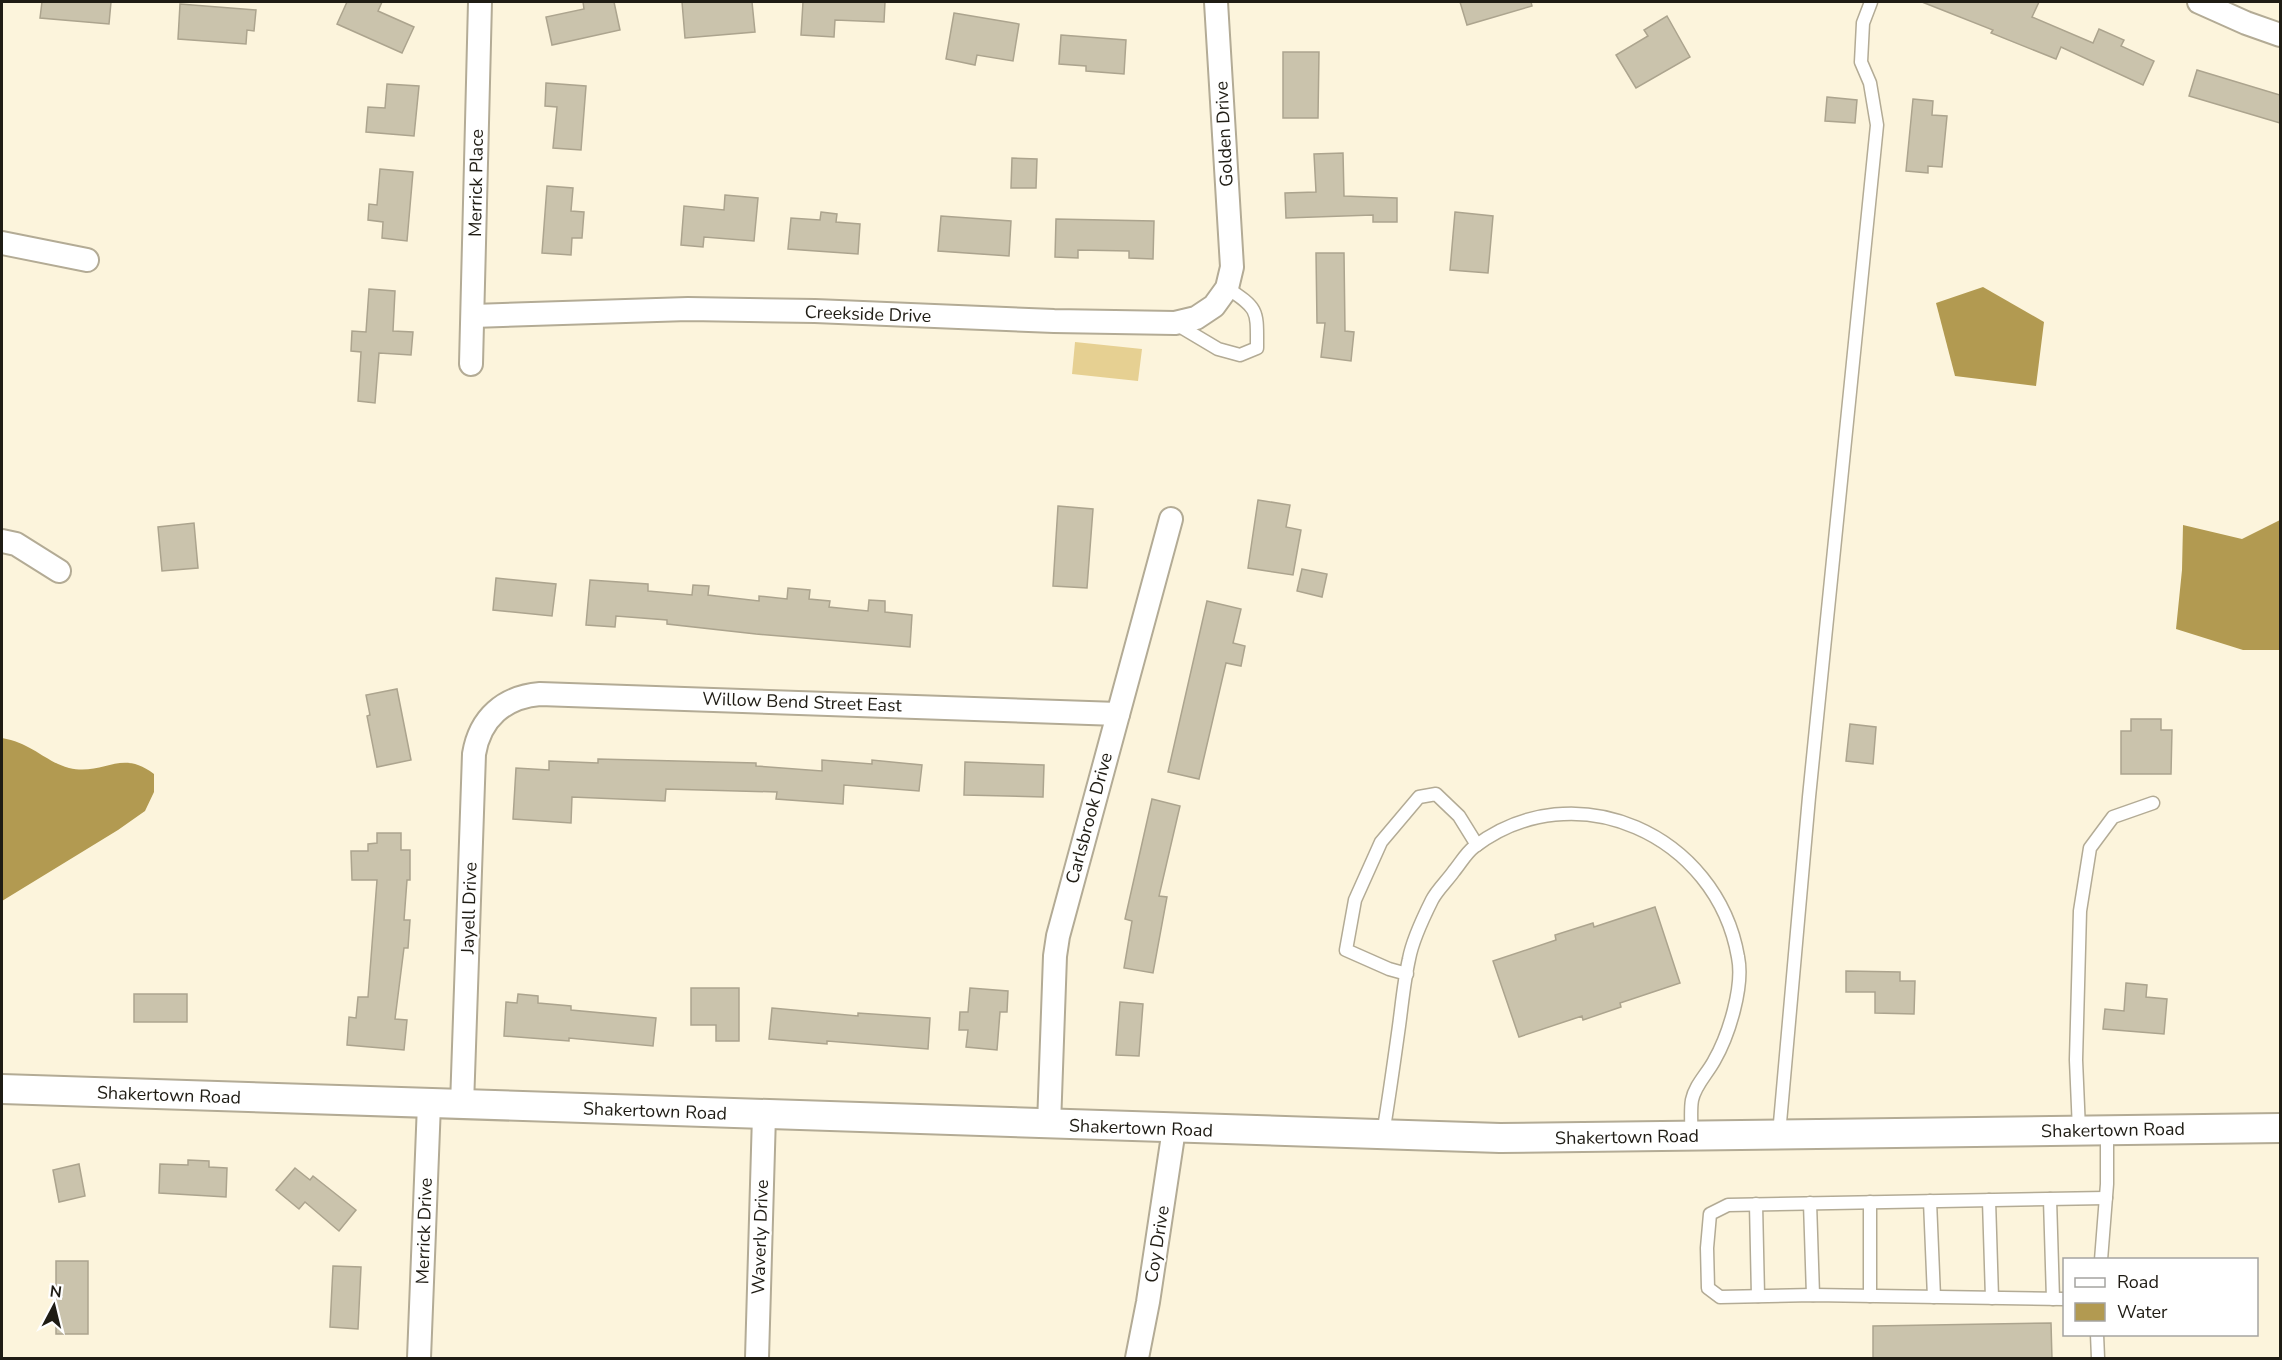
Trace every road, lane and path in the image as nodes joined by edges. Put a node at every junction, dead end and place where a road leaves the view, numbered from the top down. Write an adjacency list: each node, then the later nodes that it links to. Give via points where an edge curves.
1 (480, 2): 9 (street, Merrick Place)
2 (1216, 2): 8 (street, Golden Drive)
3 (1872, 2): 30 (lane, via 1863,23 1861,62 1870,83 1877,125)
4 (2199, 2): 5 (street)
5 (2280, 35)
6 (2, 243): 7 (street)
7 (87, 260)
8 (1229, 278): 10 (street, Creekside Drive, via 1214,306 1187,322); 10 (lane, via 1257,317 1257,348 1240,355 1218,349)
9 (473, 316): 10 (street, Creekside Drive, via 688,309); 11 (street, Merrick Place)
10 (1175, 323)
11 (471, 364)
12 (1171, 519): 15 (street, Carlsbrook Drive)
13 (2, 541): 14 (street, via 16,544)
14 (59, 571)
15 (1118, 714): 16 (street, Willow Bend Street East, via 540,694 513,699); 24 (street, Carlsbrook Drive, via 1058,936)
16 (491, 715): 22 (street, Jayell Drive, via 474,754)
17 (2153, 803): 27 (lane, via 2113,817 2091,848 2080,911 2076,1060)
18 (1477, 845): 19 (lane, via 1432,899 1409,957); 19 (lane, via 1459,816 1436,794 1419,797 1382,843 1355,900 1346,950); 29 (lane, via 1512,824 1554,813 1590,813 1625,822 1652,835 1684,858 1711,890 1731,926 1739,959 1736,1006 1719,1052 1692,1100)
19 (1407, 974): 28 (lane)
20 (2, 1089): 21 (street, Shakertown Road)
21 (429, 1104): 22 (street, Shakertown Road); 46 (street, Merrick Drive)
22 (462, 1105): 23 (street, Shakertown Road)
23 (764, 1115): 24 (street, Shakertown Road); 47 (street, Waverly Drive)
24 (1049, 1125): 26 (street, Shakertown Road)
25 (2280, 1128): 27 (street, Shakertown Road)
26 (1174, 1129): 28 (street, Shakertown Road); 48 (street, Coy Drive)
27 (2093, 1130): 30 (street, Shakertown Road); 31 (lane)
28 (1383, 1135): 29 (street, Shakertown Road)
29 (1691, 1136): 30 (street, Shakertown Road)
30 (1779, 1136)
31 (2106, 1198): 32 (lane); 38 (lane)
32 (2050, 1199): 33 (lane); 44 (lane)
33 (1989, 1200): 34 (lane); 43 (lane)
34 (1930, 1201): 35 (lane); 42 (lane)
35 (1870, 1202): 36 (lane); 41 (lane)
36 (1810, 1203): 37 (lane); 39 (lane)
37 (1756, 1204): 40 (lane); 40 (lane, via 1728,1205 1710,1214 1707,1248 1708,1288 1720,1297)
38 (2101, 1258)
39 (1813, 1295): 40 (lane); 41 (lane)
40 (1758, 1296)
41 (1870, 1296): 42 (lane)
42 (1934, 1298): 43 (lane)
43 (1992, 1298): 44 (lane)
44 (2059, 1299)
45 (2097, 1336): 49 (lane)
46 (419, 1359)
47 (757, 1359)
48 (1137, 1359)
49 (2098, 1359)

